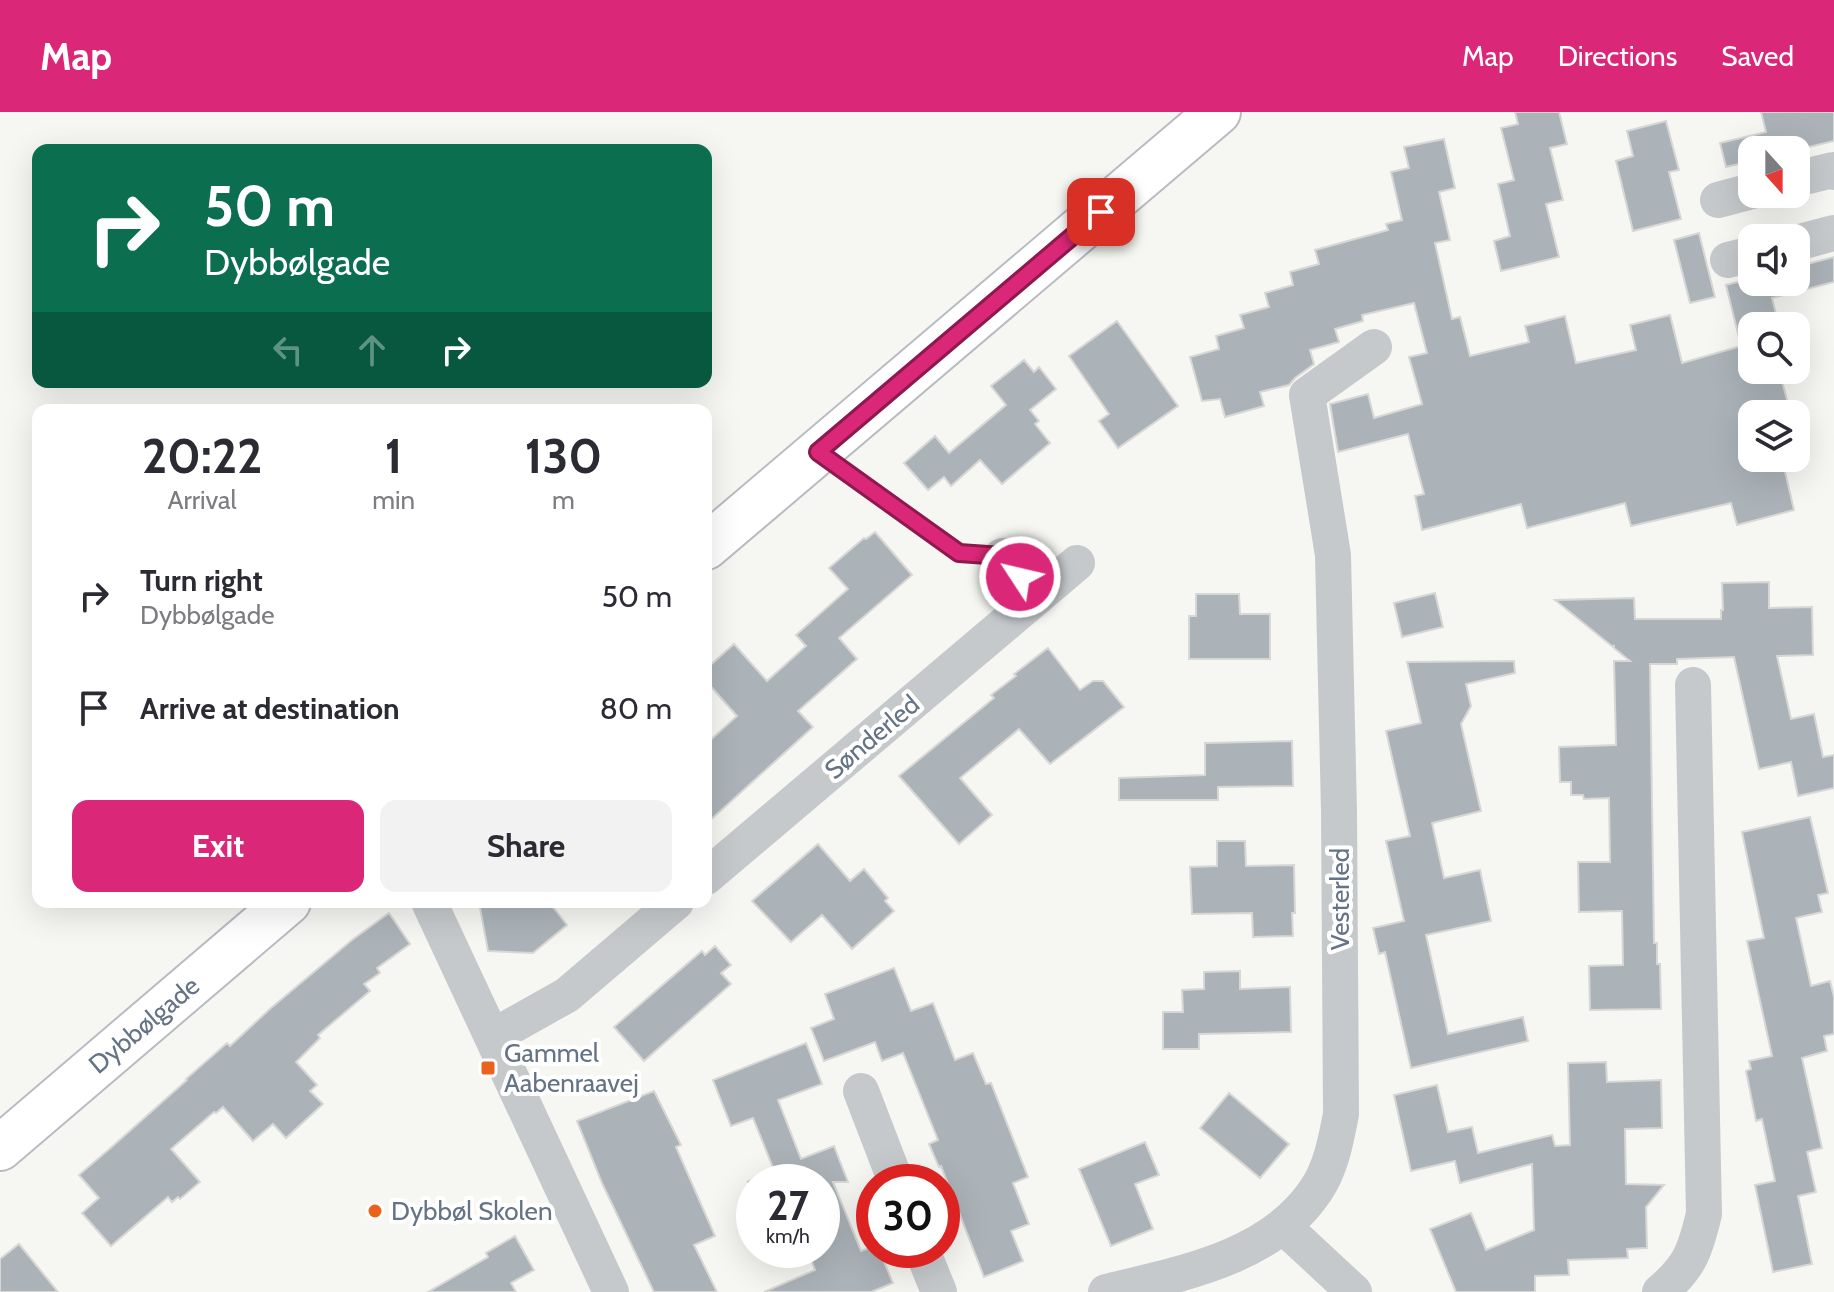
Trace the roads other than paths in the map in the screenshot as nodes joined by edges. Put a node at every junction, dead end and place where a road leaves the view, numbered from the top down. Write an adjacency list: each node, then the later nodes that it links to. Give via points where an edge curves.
1 (1218, 112): 7 (street)
2 (1834, 172): 3 (street)
3 (1810, 176)
4 (1834, 233): 5 (street)
5 (1810, 239)
6 (1374, 347): 21 (street, Vesterled, via 1307,395 1333,555 1341,1114 1317,1190)
7 (818, 452): 8 (street); 9 (lane, via 959,553)
8 (712, 542)
9 (1002, 556): 11 (street)
10 (1077, 563): 11 (street, Sønderled)
11 (1037, 597): 13 (street, Sønderled)
12 (1693, 685): 27 (street, via 1704,1214 1696,1249)
13 (712, 872)
14 (281, 908): 19 (street, Dybbølgade)
15 (432, 908): 17 (street)
16 (669, 908): 17 (street, via 567,995)
17 (492, 1037): 23 (street)
18 (861, 1091): 20 (street)
19 (0, 1148)
20 (889, 1164)
21 (1284, 1227): 25 (street, Vesterled, via 1240,1253 1191,1271); 26 (street)
22 (929, 1268): 24 (street)
23 (611, 1292)
24 (939, 1292)
25 (1106, 1292)
26 (1354, 1292)
27 (1660, 1292)

